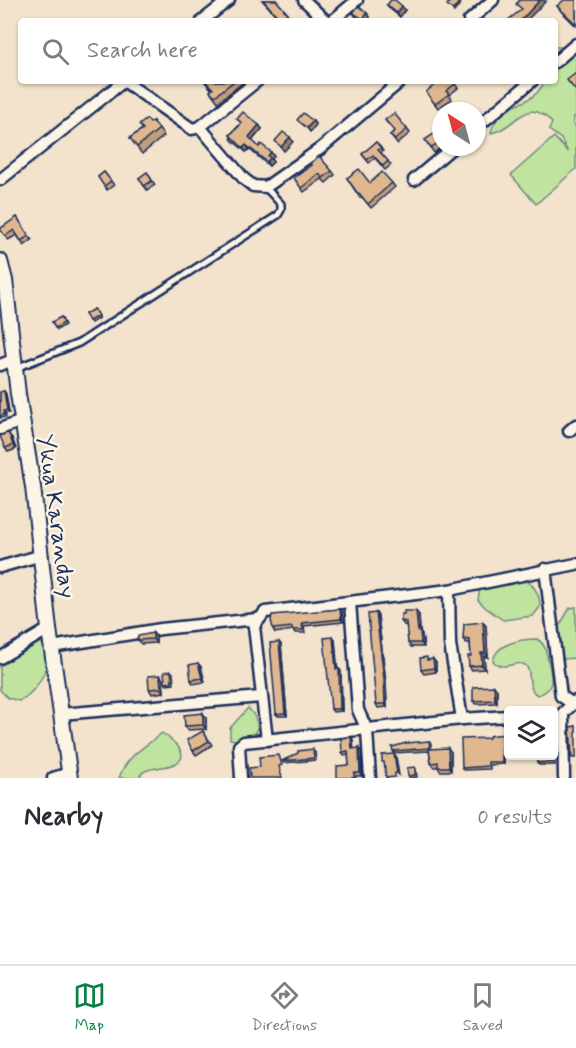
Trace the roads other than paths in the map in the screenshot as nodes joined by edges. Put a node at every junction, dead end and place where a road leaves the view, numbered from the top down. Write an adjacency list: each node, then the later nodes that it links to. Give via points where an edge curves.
1 (229, 0): 5 (street)
2 (304, 0): 6 (street)
3 (357, 0): 7 (street)
4 (493, 0): 8 (street)
5 (206, 18)
6 (323, 18)
7 (336, 18)
8 (472, 18)
9 (576, 44): 10 (street)
10 (558, 59)
11 (120, 84): 19 (street)
12 (128, 84): 17 (street, via 192,129)
13 (253, 84): 17 (street)
14 (397, 84): 21 (street)
15 (528, 84): 16 (street)
16 (486, 119)
17 (200, 127): 21 (street, via 244,180)
18 (442, 156): 20 (street)
19 (0, 180)
20 (414, 180)
21 (266, 188): 23 (lane, via 281,204 278,215 78,343)
22 (0, 261): 23 (street, Ykua Karanday)
23 (14, 364): 24 (street); 25 (street, Ykua Karanday)
24 (0, 365)
25 (22, 421): 26 (street); 27 (street, Ykua Karanday)
26 (0, 429)
27 (42, 555): 29 (street); 34 (street, Ykua Karanday)
28 (576, 564): 30 (street)
29 (0, 567)
30 (545, 569): 31 (street); 38 (street, via 560,692)
31 (449, 591): 32 (street); 43 (street, via 450,644)
32 (350, 602): 33 (street, via 265,612); 39 (street)
33 (257, 619): 35 (street, via 161,629); 37 (street, via 254,626)
34 (50, 629): 35 (street, Ykua Karanday); 36 (street)
35 (52, 647): 41 (street, Ykua Karanday)
36 (0, 658)
37 (261, 697): 41 (street); 46 (street)
38 (575, 706): 40 (street)
39 (358, 710): 44 (street); 45 (street)
40 (558, 713): 52 (street)
41 (61, 714): 47 (street, Ykua Karanday)
42 (504, 716): 43 (street)
43 (462, 719): 45 (street)
44 (351, 730): 45 (street); 46 (street)
45 (367, 730): 51 (street)
46 (267, 740): 50 (street, via 243,742 239,746)
47 (70, 775): 49 (street)
48 (576, 777): 52 (street)
49 (53, 778)
50 (241, 778)
51 (370, 778)
52 (566, 778)

